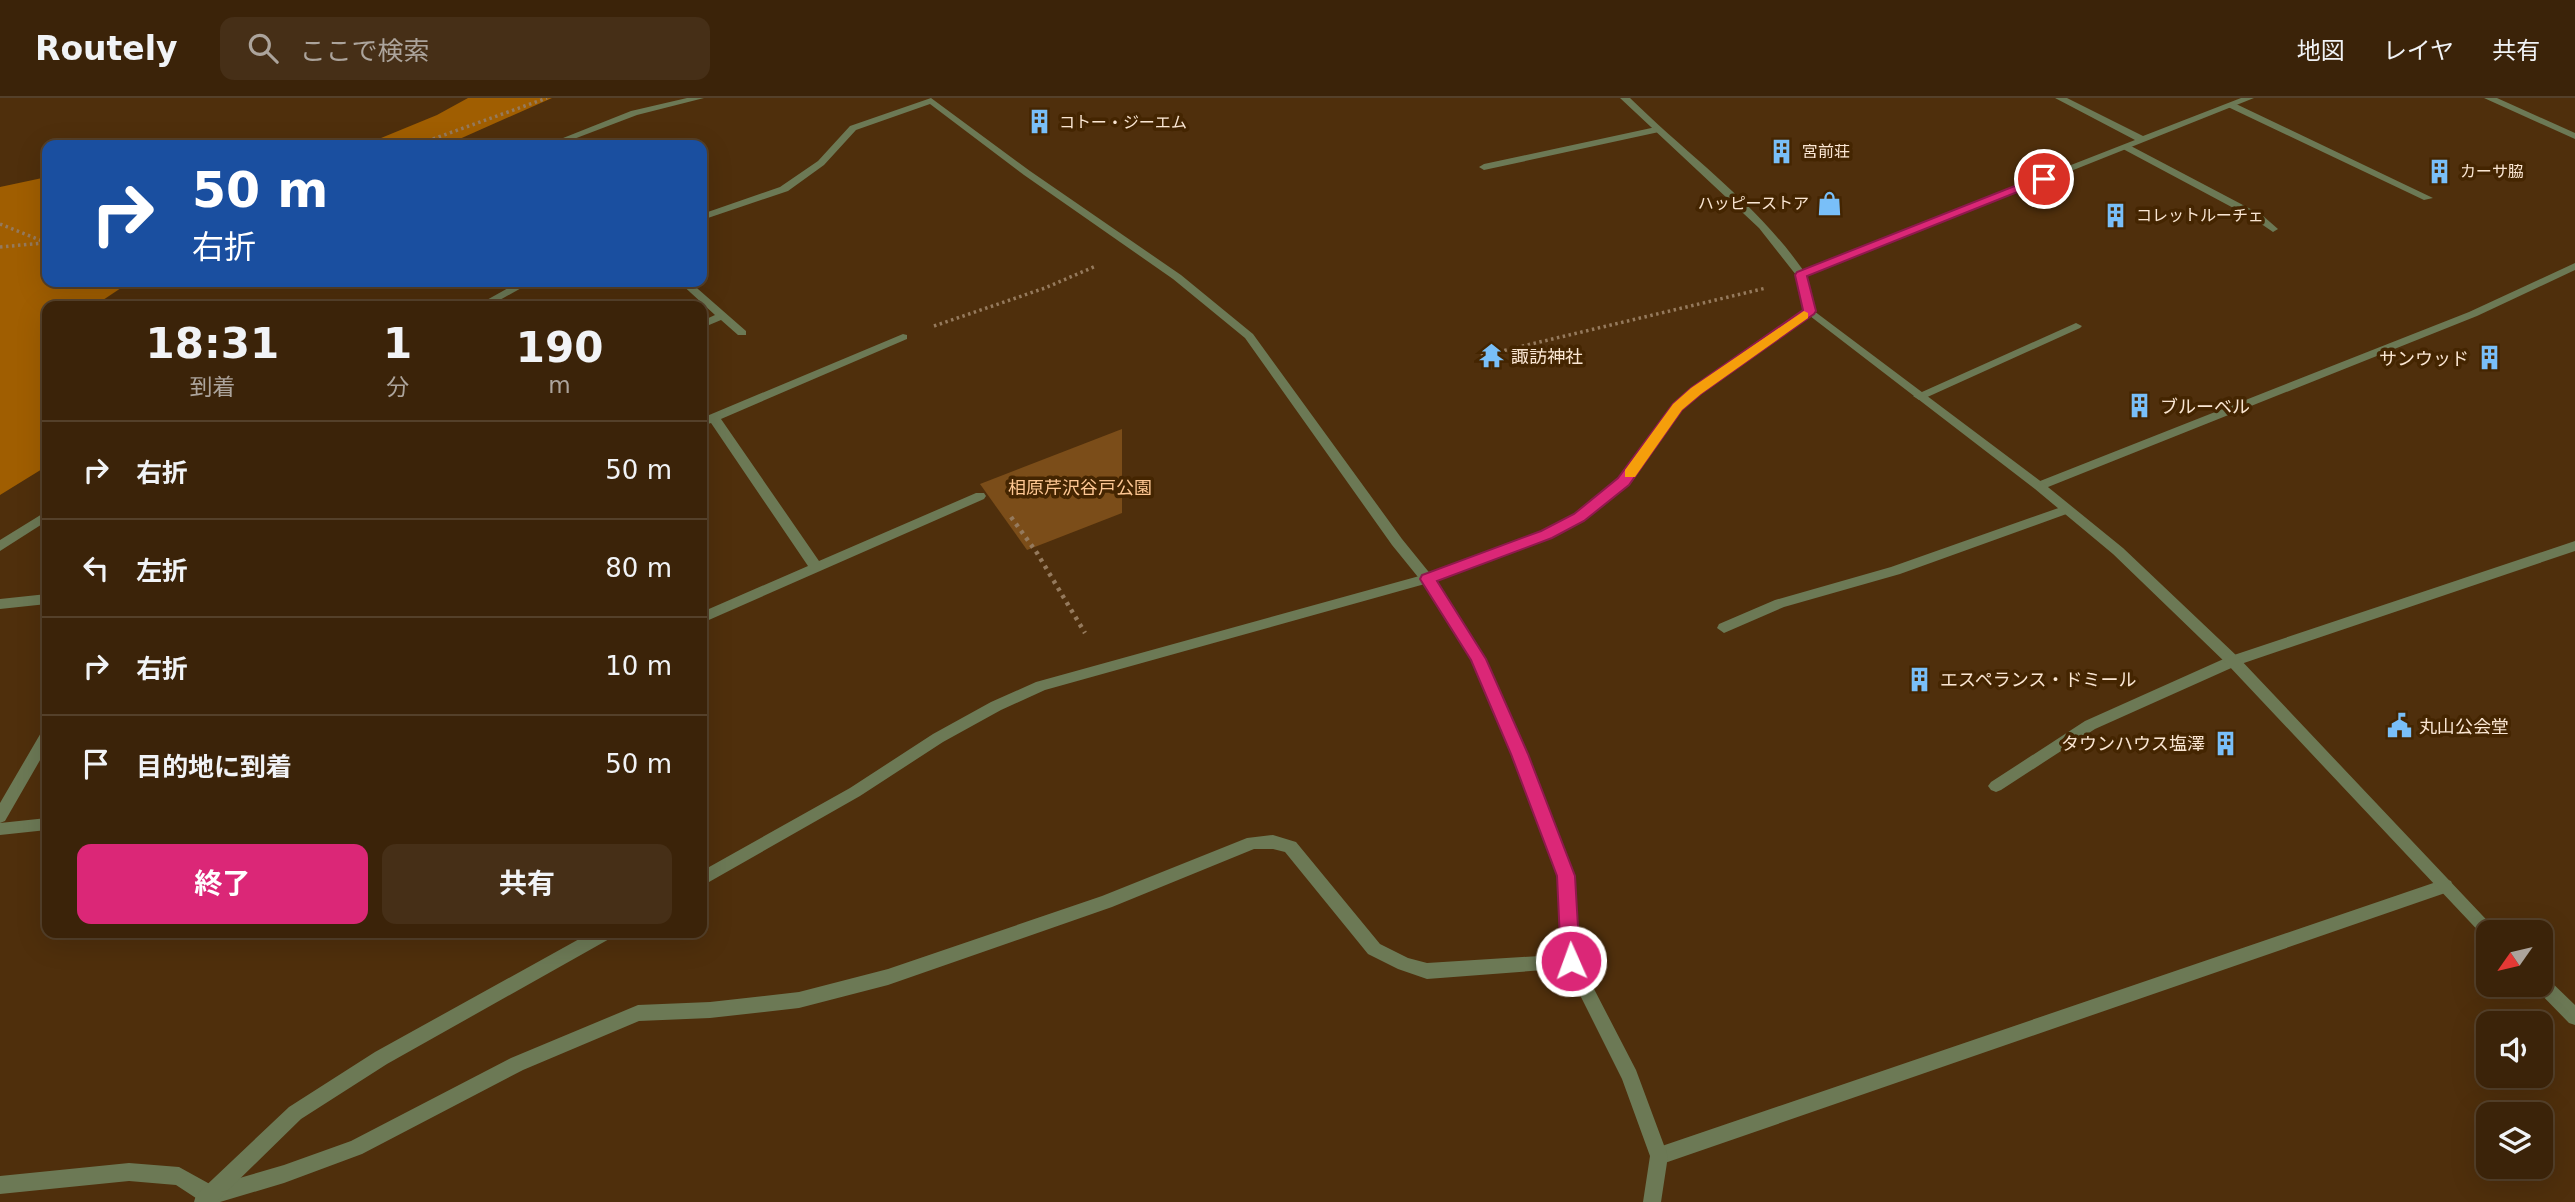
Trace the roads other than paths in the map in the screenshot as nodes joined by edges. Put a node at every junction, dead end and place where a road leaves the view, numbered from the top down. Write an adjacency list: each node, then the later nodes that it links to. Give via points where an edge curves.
1 (699, 98): 10 (street, via 634,113)
2 (1625, 98): 8 (street)
3 (2060, 98): 11 (street)
4 (2249, 98): 7 (street)
5 (2489, 98): 9 (street)
6 (931, 99): 15 (street, via 853,128 821,163 784,188); 39 (street, via 1196,291 1249,336)
7 (2231, 105): 11 (street); 14 (street)
8 (1656, 130): 13 (street); 18 (street, via 1757,219 1786,250)
9 (2575, 136)
10 (563, 140)
11 (2143, 140): 12 (street)
12 (2126, 146): 16 (street); 18 (street)
13 (1484, 167)
14 (2428, 198)
15 (707, 215)
16 (2273, 229)
17 (2575, 266): 32 (street, via 2473,314)
18 (1801, 277): 24 (street)
19 (512, 287): 21 (street)
20 (690, 287): 22 (street)
21 (489, 301)
22 (705, 301)
23 (707, 303): 25 (street)
24 (1810, 311): 30 (street); 39 (street, via 1678,407 1623,482 1579,518 1547,535)
25 (722, 316): 26 (street); 28 (street)
26 (707, 323)
27 (2076, 326): 30 (street)
28 (742, 333)
29 (903, 337): 31 (street)
30 (1919, 396): 32 (street)
31 (708, 420): 38 (street)
32 (2039, 486): 34 (street)
33 (979, 496): 38 (street)
34 (2067, 509): 43 (street, via 1895,571 1780,603); 44 (street)
35 (42, 517): 36 (street)
36 (0, 546)
37 (2575, 546): 44 (street)
38 (816, 567): 42 (street)
39 (1427, 579): 50 (street, via 1041,686 938,738 855,792); 54 (street, via 1478,659 1566,876)
40 (42, 600): 41 (street)
41 (0, 604)
42 (707, 616)
43 (1724, 628)
44 (2233, 661): 46 (street, via 2090,725); 51 (street)
45 (42, 745): 47 (street)
46 (1996, 786)
47 (0, 817)
48 (42, 825): 49 (street)
49 (0, 829)
50 (707, 876)
51 (2445, 886): 52 (street); 57 (street)
52 (2478, 920)
53 (596, 938): 59 (street, via 381,1058 295,1113)
54 (1571, 961): 57 (street, via 1630,1076); 59 (street, via 1427,971 1404,964 1374,950 1290,847 1253,843 1106,902 888,977 799,1000 638,1013 517,1064 356,1148)
55 (2553, 995): 56 (street)
56 (2575, 1017)
57 (1659, 1156): 60 (street)
58 (0, 1185): 59 (street, via 129,1172 179,1176)
59 (208, 1200)
60 (1652, 1202)

